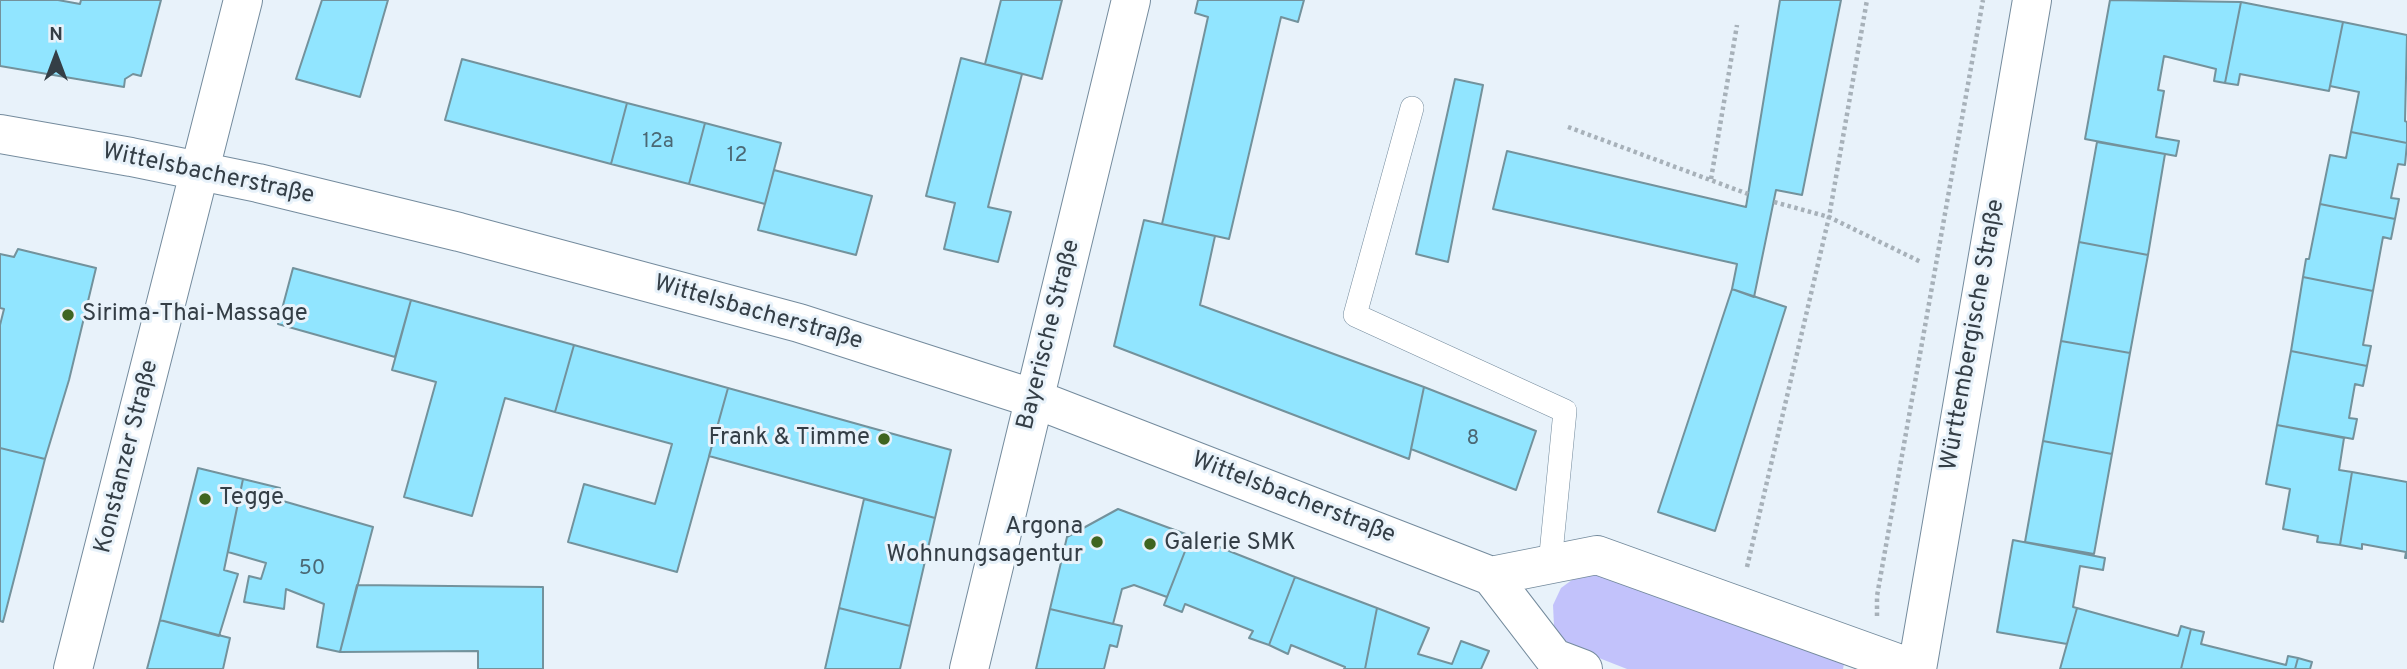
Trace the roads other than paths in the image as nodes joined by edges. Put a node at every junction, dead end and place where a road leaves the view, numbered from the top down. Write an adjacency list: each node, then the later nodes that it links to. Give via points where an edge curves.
1 (243, 0): 6 (street, Konstanzer Straße)
2 (1131, 0): 7 (street, Bayerische Straße)
3 (2032, 0): 13 (street, Württembergische Straße)
4 (1412, 108): 8 (lane, via 1355,315 1565,411)
5 (0, 134): 6 (street, Wittelsbacherstraße)
6 (201, 171): 7 (street, Wittelsbacherstraße, via 460,232 799,323); 10 (street, Konstanzer Straße)
7 (1035, 399): 9 (street, Wittelsbacherstraße); 11 (street, Bayerische Straße)
8 (1550, 564): 9 (street); 13 (street, via 1597,555)
9 (1491, 576): 12 (street, via 1554,658)
10 (73, 669)
11 (969, 669)
12 (1583, 669)
13 (1916, 669)

